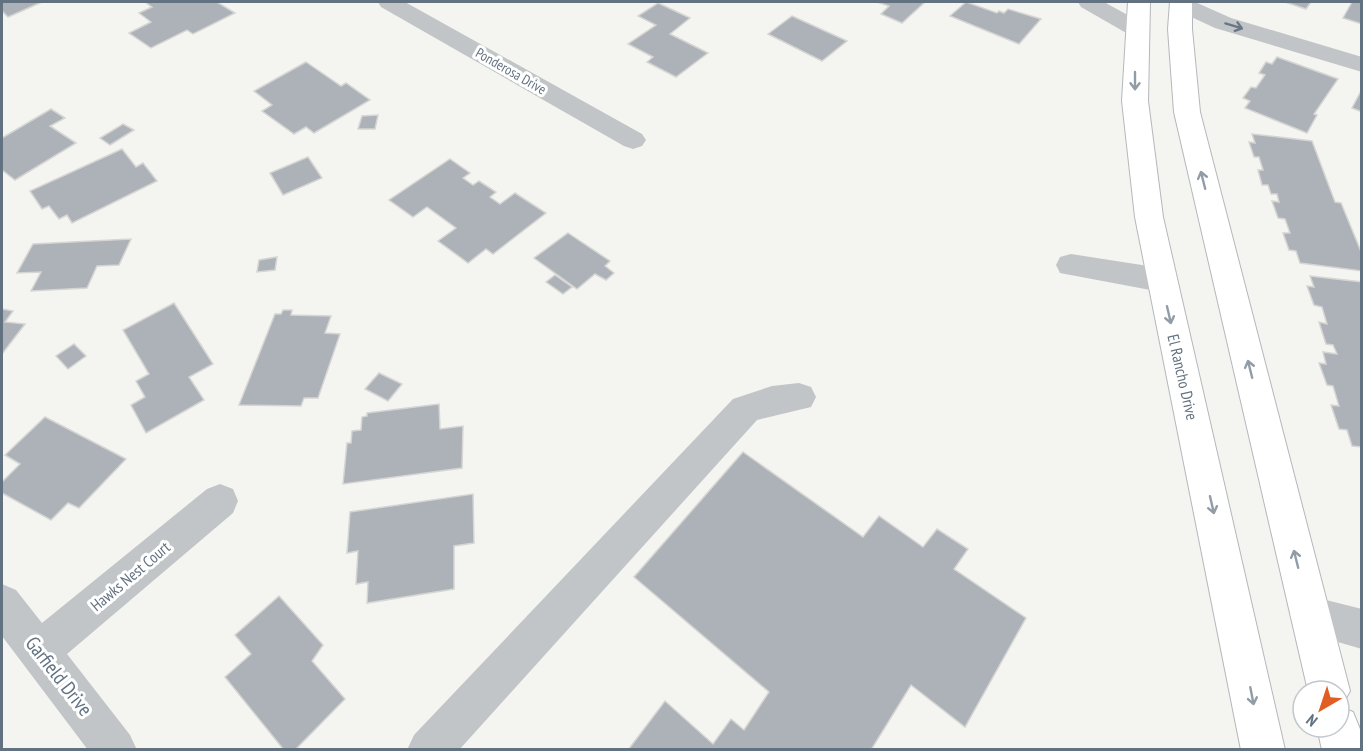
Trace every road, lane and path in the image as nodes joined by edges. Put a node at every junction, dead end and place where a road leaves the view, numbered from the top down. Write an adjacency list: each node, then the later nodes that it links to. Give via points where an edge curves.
1 (389, 2): 9 (street, Ponderosa Drive)
2 (1089, 2): 4 (street)
3 (1180, 2): 5 (street, via 1224,5); 8 (street, one-way to 8, via 1223,23); 15 (main road, one-way to 3, via 1187,112)
4 (1137, 15): 11 (main road, El Rancho Drive, one-way to 11, via 1135,99 1139,155)
5 (1275, 16)
6 (1340, 36): 7 (street)
7 (1362, 43)
8 (1362, 65)
9 (633, 140)
10 (1071, 265): 11 (street)
11 (1161, 280): 21 (main road, El Rancho Drive, one-way to 21, via 1233,596)
12 (799, 397): 20 (street, via 745,409)
13 (220, 501): 17 (street, Hawks Nest Court)
14 (2, 604): 17 (street, Garfield Drive)
15 (1310, 616): 16 (street); 18 (main road)
16 (1362, 629)
17 (39, 651): 19 (street, Garfield Drive)
18 (1326, 679)
19 (115, 750)
20 (429, 750)
21 (1263, 750)

